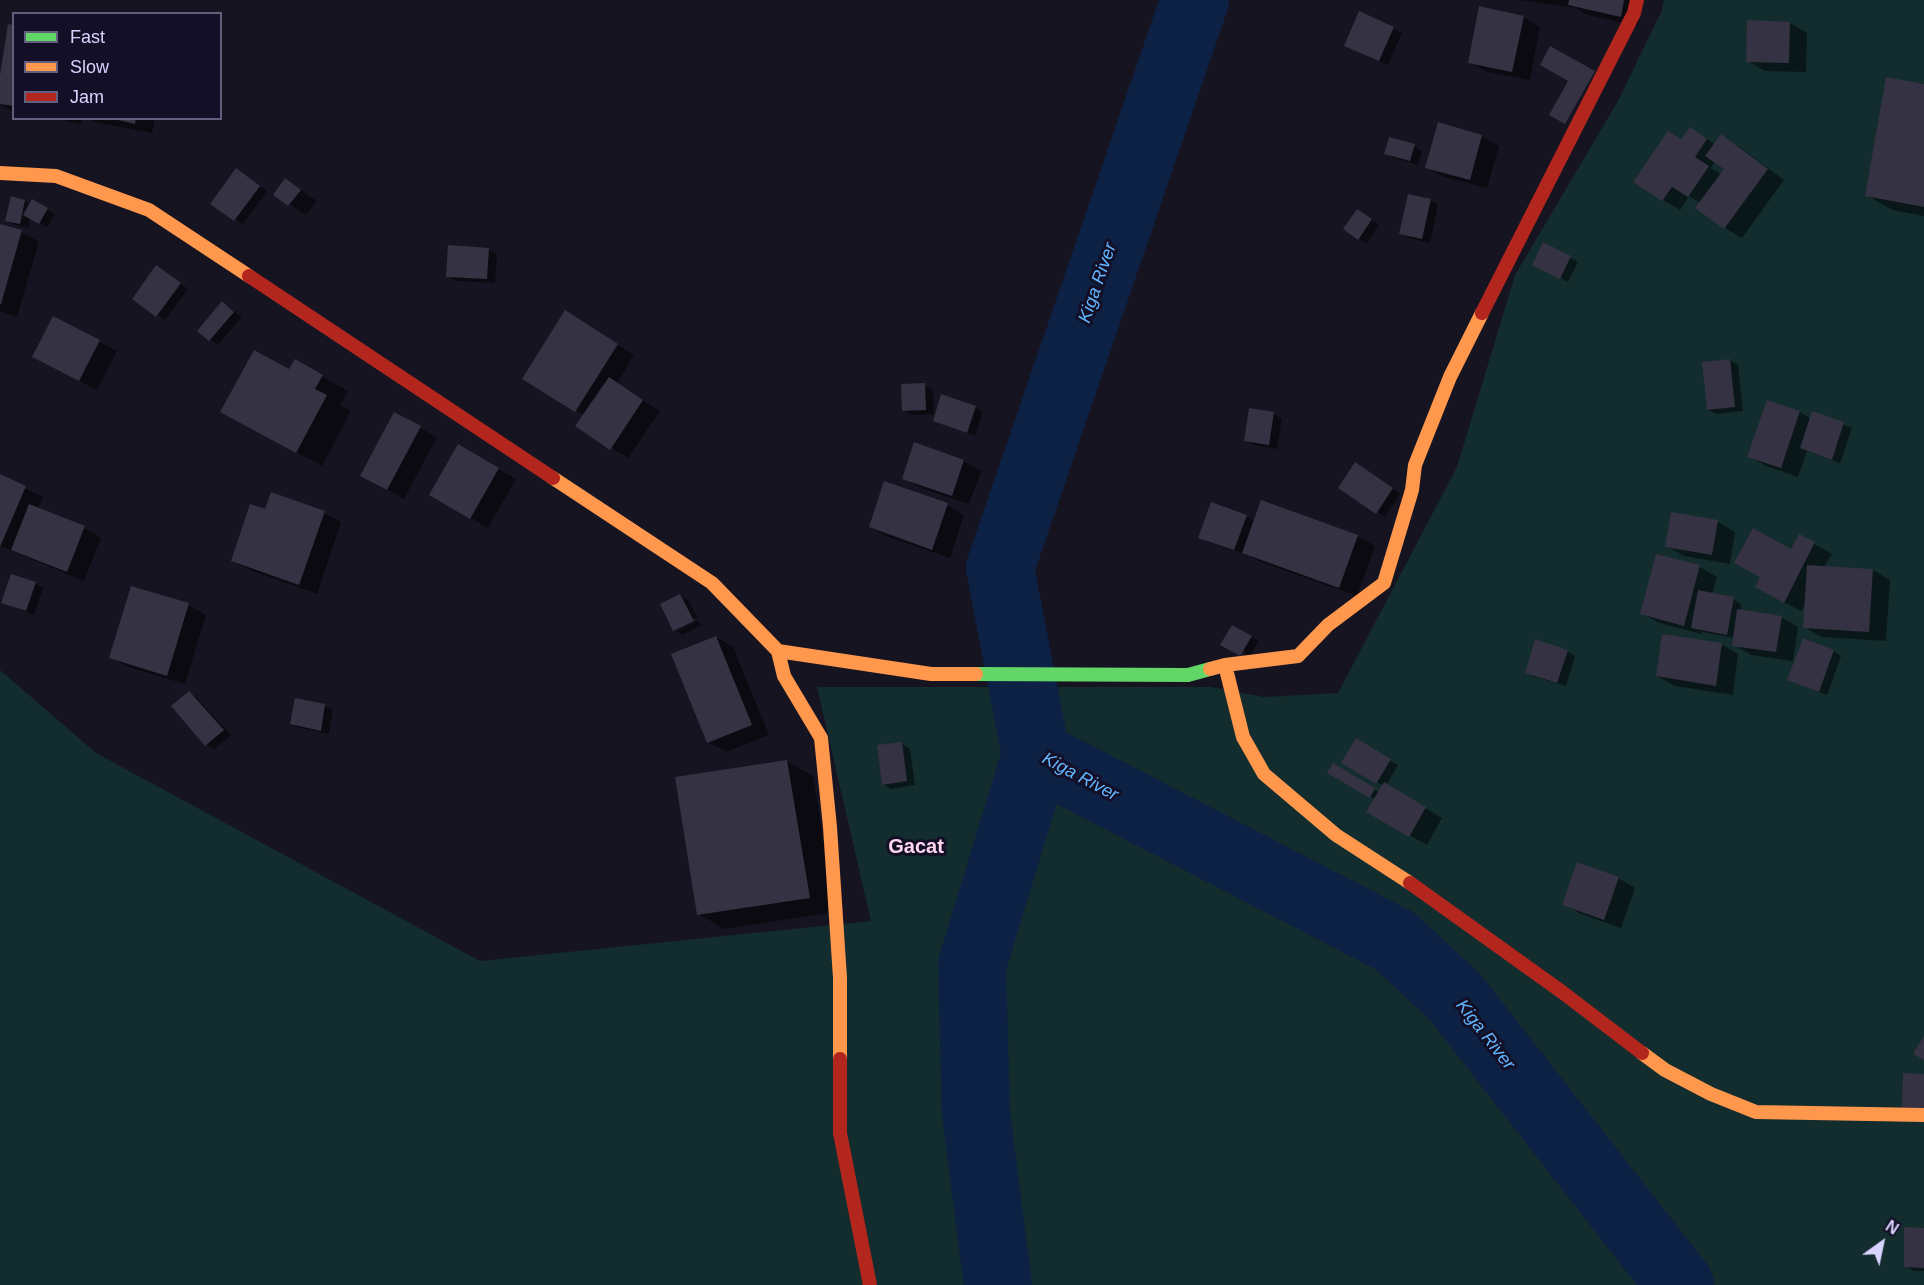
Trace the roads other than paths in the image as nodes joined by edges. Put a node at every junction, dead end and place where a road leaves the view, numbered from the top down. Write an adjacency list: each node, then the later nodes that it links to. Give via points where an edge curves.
1 (1637, 0): 4 (street, via 1599,85 1450,377 1415,465 1412,490 1384,583 1328,625 1298,656)
2 (0, 172): 3 (street, via 56,177 149,210 712,583)
3 (778, 651): 4 (street, via 931,674 1188,675); 6 (street, via 784,676 821,738 840,978 840,1133)
4 (1225, 665): 5 (street, via 1243,737 1264,774 1336,835 1393,871 1665,1070 1711,1095 1756,1112)
5 (1924, 1115)
6 (870, 1285)

